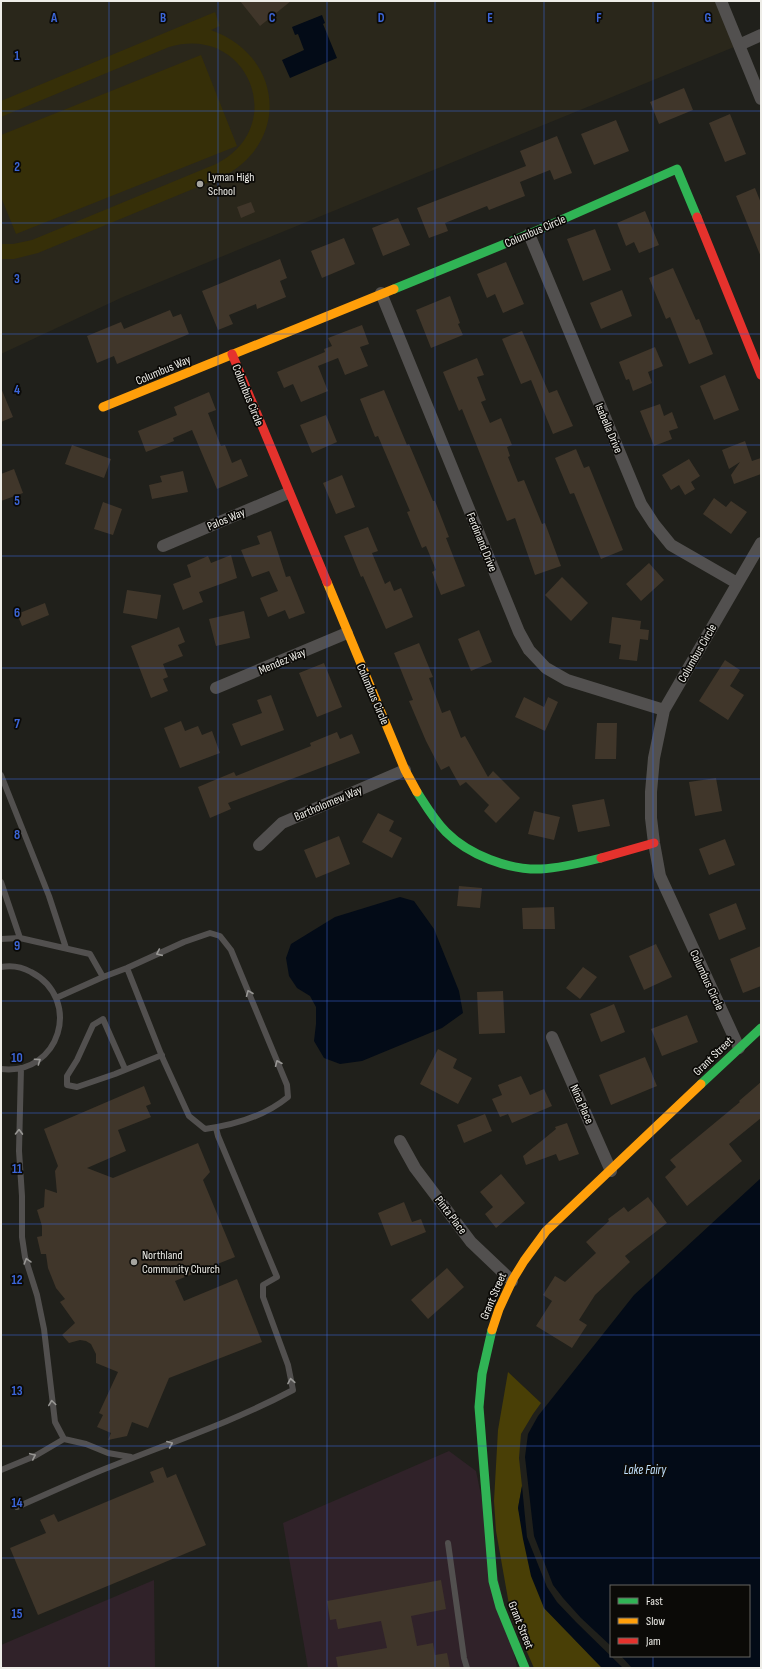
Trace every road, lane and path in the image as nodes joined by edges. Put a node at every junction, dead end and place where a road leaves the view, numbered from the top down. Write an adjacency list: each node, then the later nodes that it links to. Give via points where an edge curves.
1 (721, 1): 3 (street)
2 (761, 35): 3 (street)
3 (739, 45): 4 (street)
4 (761, 99)
5 (529, 234): 6 (street, Columbus Circle); 8 (street, Columbus Circle, via 677,169); 13 (street, Isabella Drive, via 641,504 671,545)
6 (381, 293): 7 (street, Columbus Circle); 16 (street, Ferdinand Drive, via 519,632 529,650 546,668 568,680)
7 (232, 354): 9 (street, Columbus Way); 10 (street, Columbus Circle)
8 (761, 375)
9 (103, 407)
10 (288, 493): 12 (street, Palos Way); 14 (street, Columbus Circle)
11 (761, 543): 13 (street, Columbus Circle)
12 (163, 546)
13 (737, 583): 16 (street, Columbus Circle)
14 (347, 633): 15 (street, Mendez Way); 17 (street, Columbus Circle)
15 (216, 688)
16 (664, 710): 19 (street, Columbus Circle, via 654,758 651,792)
17 (405, 770): 19 (street, Columbus Circle, via 422,801 446,832 466,848 492,860 522,867 552,868 584,863); 20 (street, Bartholomew Way, via 282,823)
18 (1, 775): 24 (lane, via 49,896)
19 (654, 843): 31 (street, Columbus Circle, via 660,876)
20 (259, 846)
21 (1, 882): 22 (lane)
22 (20, 938): 23 (lane); 24 (lane)
23 (1, 939)
24 (66, 948): 27 (lane, via 90,954)
25 (1, 967): 28 (lane, via 24,968 40,977)
26 (128, 968): 27 (lane); 32 (lane); 36 (lane, one-way to 26, via 244,1121 277,1106 288,1097 287,1085 231,950 220,936 210,933)
27 (103, 977): 28 (lane)
28 (56, 998): 33 (lane, one-way to 28, via 30,1066 45,1056 55,1042 60,1024)
29 (761, 1028): 31 (street, Grant Street)
30 (552, 1037): 38 (street, Nina Place)
31 (739, 1048): 38 (street, Grant Street)
32 (162, 1055): 35 (lane); 36 (lane, via 189,1116 205,1129)
33 (21, 1068): 34 (lane, via 12,1071); 40 (lane, one-way to 33, via 55,1422 44,1330 22,1237 19,1151)
34 (1, 1069)
35 (125, 1069): 35 (lane, via 77,1087 67,1085 66,1076 77,1060 92,1024 103,1019)
36 (216, 1128): 41 (lane, one-way to 36, via 236,1417 293,1390 288,1365 263,1297 263,1285 277,1278)
37 (400, 1141): 39 (street, Pinta Place, via 415,1168 471,1242)
38 (611, 1171): 39 (street, Grant Street, via 546,1231)
39 (512, 1281): 46 (street, Grant Street, via 494,1322 485,1356 480,1379 479,1407 493,1581 500,1607)
40 (64, 1439): 41 (lane, via 86,1444 108,1454); 42 (lane, one-way to 40, via 35,1456)
41 (133, 1458): 43 (lane)
42 (1, 1470)
43 (17, 1507)
44 (448, 1543): 45 (lane)
45 (467, 1668)
46 (525, 1668)

